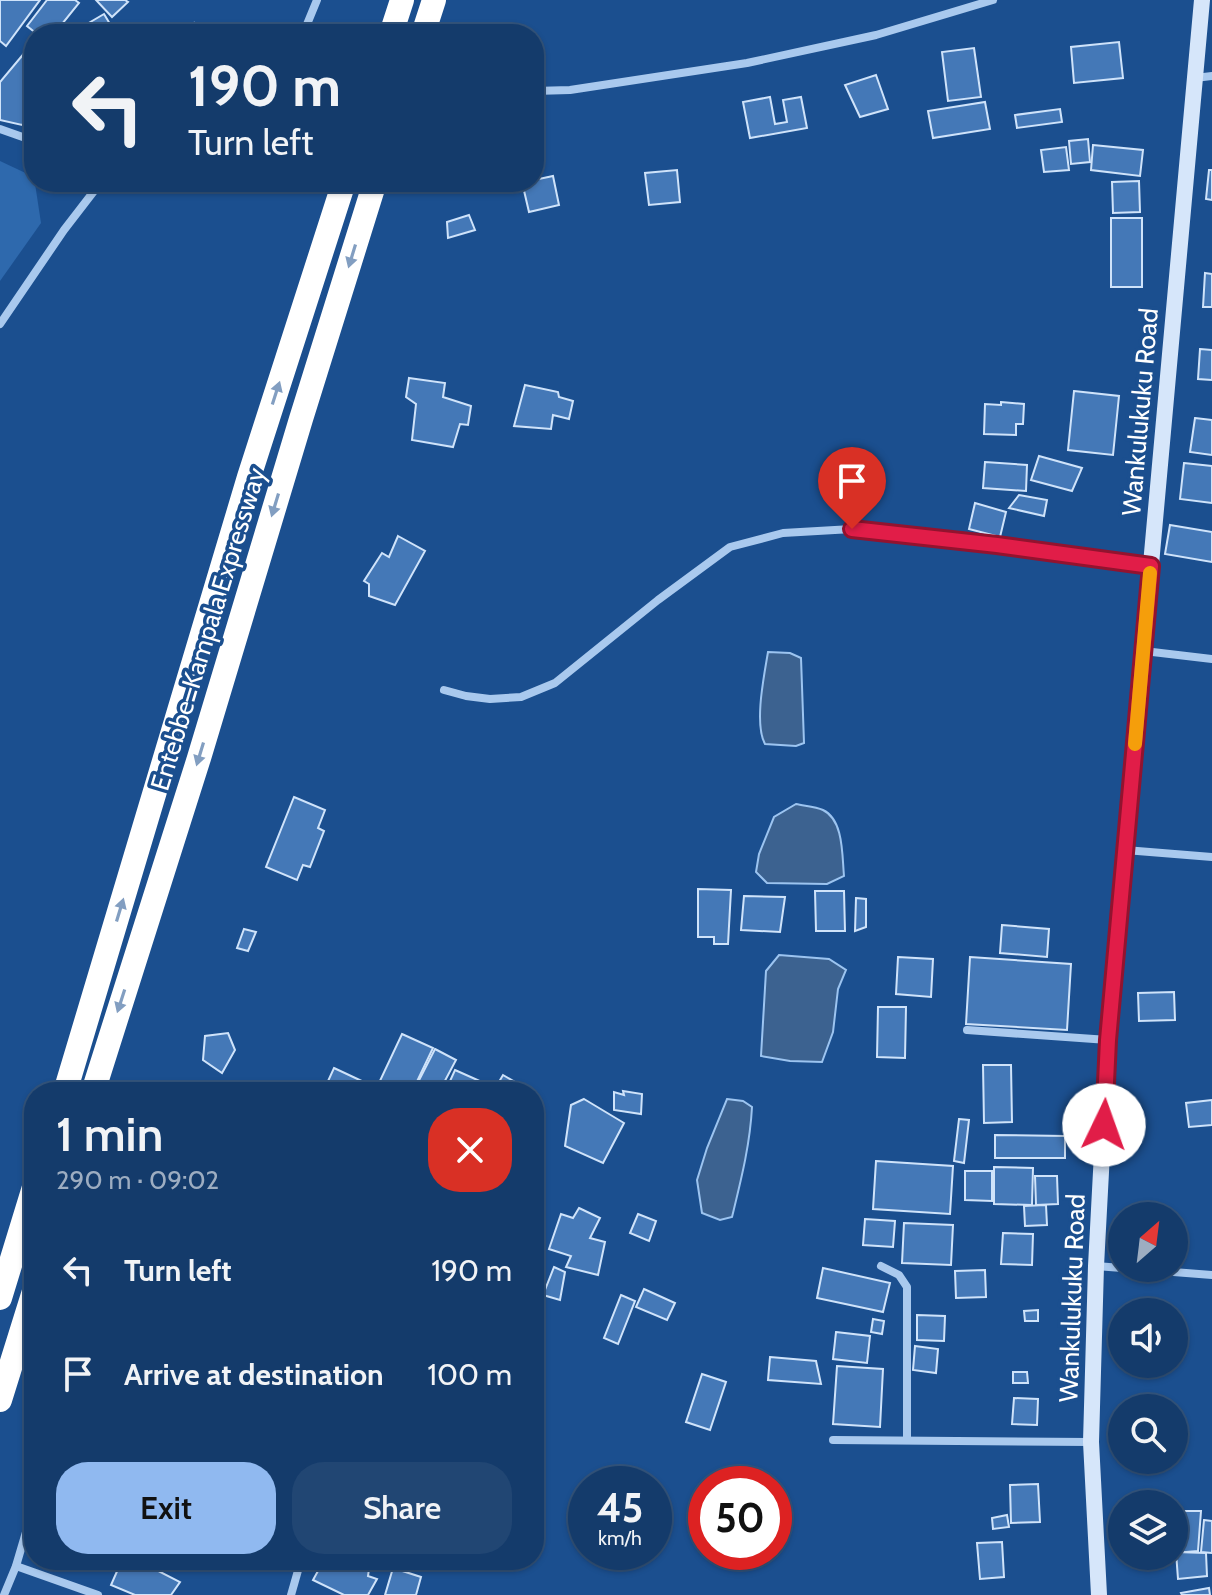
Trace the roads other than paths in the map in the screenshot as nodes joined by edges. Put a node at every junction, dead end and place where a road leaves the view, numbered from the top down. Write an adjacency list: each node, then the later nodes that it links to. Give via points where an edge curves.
1 (317, 0): 7 (street)
2 (402, 0): 8 (highway)
3 (434, 0): 9 (highway)
4 (993, 0): 6 (street)
5 (1202, 0): 11 (main road, Wankulukuku Road)
6 (962, 4): 12 (street, via 876,35 747,63)
7 (307, 24)
8 (394, 24)
9 (426, 24)
10 (1212, 76): 11 (street)
11 (1194, 78): 19 (main road, Wankulukuku Road)
12 (544, 91)
13 (0, 129): 14 (street)
14 (24, 137)
15 (93, 192): 18 (street)
16 (341, 192): 27 (highway, Entebbe–Kampala Expressway, one-way to 16, via 249,477)
17 (372, 192): 28 (highway, Entebbe–Kampala Expressway, one-way to 28)
18 (0, 324)
19 (1151, 566): 20 (main road, Wankulukuku Road); 22 (street, via 852,529 783,533 730,547 555,683 521,697 490,699)
20 (1144, 651): 21 (street); 23 (main road, Wankulukuku Road)
21 (1212, 659)
22 (444, 690)
23 (1125, 850): 24 (street); 26 (main road, Wankulukuku Road)
24 (1212, 857)
25 (967, 1030): 26 (street)
26 (1108, 1040): 31 (main road, Wankulukuku Road)
27 (68, 1082)
28 (96, 1082)
29 (24, 1220): 33 (highway)
30 (881, 1266): 37 (street, via 899,1275 907,1287)
31 (1096, 1266): 32 (street); 38 (main road, Wankulukuku Road)
32 (1212, 1275)
33 (0, 1298)
34 (24, 1323): 35 (highway)
35 (0, 1400)
36 (833, 1440): 37 (street)
37 (907, 1440): 38 (street)
38 (1091, 1442): 47 (main road, Wankulukuku Road)
39 (24, 1539): 40 (street)
40 (16, 1566): 41 (street); 44 (street)
41 (24, 1569)
42 (27, 1570): 45 (street)
43 (298, 1570): 46 (street)
44 (4, 1595)
45 (98, 1595)
46 (291, 1595)
47 (1099, 1595)

